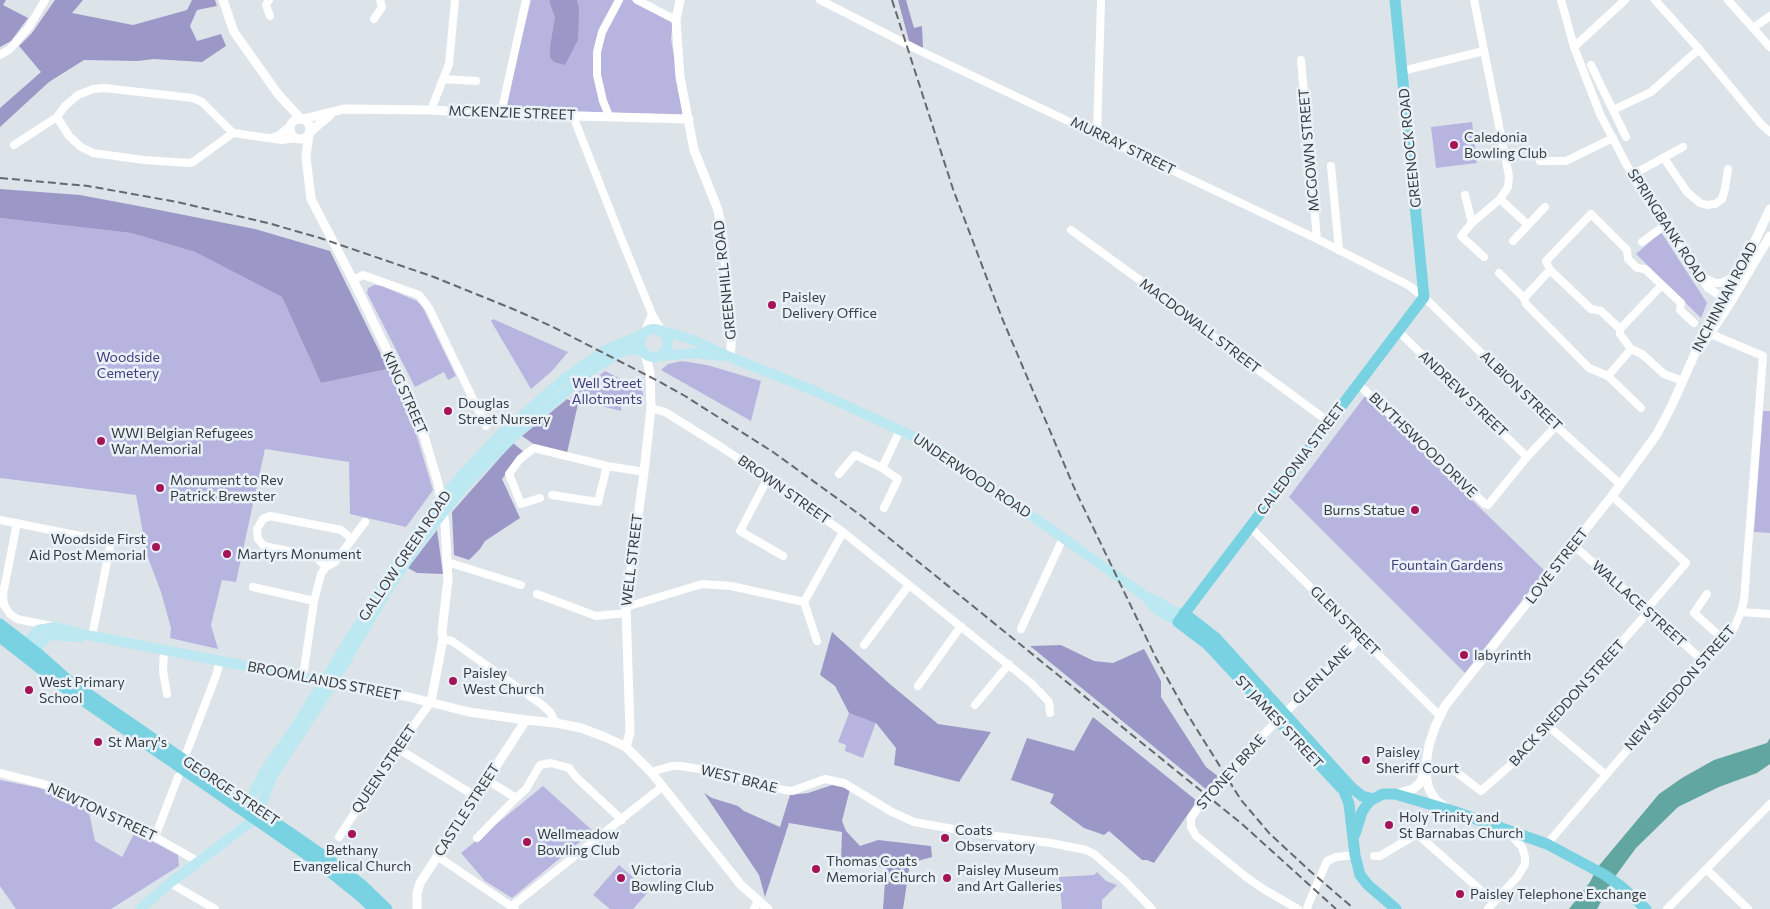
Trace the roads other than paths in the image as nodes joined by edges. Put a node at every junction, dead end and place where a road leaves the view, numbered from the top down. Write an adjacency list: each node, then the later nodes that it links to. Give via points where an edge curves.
1 (45, 0): 27 (street, via 29,27 10,49)
2 (223, 0): 33 (street, via 234,32)
3 (269, 0): 18 (street, via 266,5)
4 (380, 0): 20 (street, via 382,7)
5 (455, 0): 31 (street, via 449,64)
6 (526, 0): 37 (street)
7 (619, 0): 39 (street, via 602,32 597,52 597,75)
8 (637, 0): 21 (street)
9 (680, 0): 21 (street, GREENHILL ROAD)
10 (820, 0): 47 (street, MURRAY STREET)
11 (1101, 0): 47 (street)
12 (1395, 0): 30 (main road, GREENOCK ROAD)
13 (1474, 0): 26 (street)
14 (1561, 0): 23 (street, SPRINGBANK ROAD)
15 (1625, 0): 23 (street)
16 (1655, 0): 25 (street)
17 (1728, 0): 22 (street)
18 (270, 16)
19 (1770, 16): 22 (street)
20 (374, 19)
21 (676, 20): 42 (street, GREENHILL ROAD, via 680,77)
22 (1753, 28): 24 (street)
23 (1574, 47): 50 (street, SPRINGBANK ROAD)
24 (1770, 47)
25 (1700, 49): 35 (street, via 1651,92); 44 (street)
26 (1484, 51): 30 (street); 61 (street, via 1509,176 1508,187)
27 (0, 55)
28 (1301, 60): 69 (street, MCGOWN STREET)
29 (1592, 65): 35 (street)
30 (1402, 71): 80 (main road, GREENOCK ROAD)
31 (443, 79): 32 (street); 34 (street)
32 (476, 81)
33 (278, 94): 41 (street); 43 (street)
34 (431, 110): 36 (street, MCKENZIE STREET, via 344,109); 37 (street, MCKENZIE STREET)
35 (1613, 110): 48 (street)
36 (334, 112): 41 (street, MCKENZIE STREET); 46 (street)
37 (501, 114): 38 (street, MCKENZIE STREET)
38 (573, 116): 39 (street, MCKENZIE STREET); 83 (street)
39 (609, 116): 42 (street, MCKENZIE STREET)
40 (57, 118): 45 (street, via 69,136 93,153 144,160 194,162); 45 (street, via 65,106 84,92 116,89 194,98); 52 (street)
41 (302, 119): 43 (street); 46 (street, via 310,126)
42 (689, 119): 93 (street, GREENHILL ROAD, via 694,150 718,210 722,230 732,334)
43 (291, 125): 49 (street); 51 (street, via 291,134)
44 (1770, 132)
45 (233, 133): 49 (street)
46 (309, 133): 51 (street); 54 (street, KING STREET)
47 (1097, 134): 69 (street, MURRAY STREET)
48 (1626, 137)
49 (272, 138): 51 (street)
50 (1613, 138): 56 (street, via 1566,161); 59 (street, SPRINGBANK ROAD)
51 (298, 139): 54 (street, KING STREET)
52 (14, 145)
53 (1683, 147): 55 (street)
54 (306, 157): 78 (street, KING STREET, via 310,199)
55 (1664, 158): 58 (street, via 1687,192 1707,206 1722,199); 59 (street)
56 (1540, 161)
57 (1331, 166): 71 (street)
58 (1728, 169)
59 (1632, 175): 66 (street, SPRINGBANK ROAD)
60 (1465, 195): 64 (street)
61 (1500, 199): 64 (street); 65 (street)
62 (1545, 207): 65 (street)
63 (1770, 210): 77 (street, INCHINNAN ROAD)
64 (1472, 223): 73 (street, via 1461,236)
65 (1528, 225): 70 (street)
66 (1664, 226): 72 (street); 76 (street, SPRINGBANK ROAD)
67 (1071, 230): 101 (street, MACDOWALL STREET)
68 (1770, 236): 82 (street, INCHINNAN ROAD)
69 (1317, 239): 71 (street, MURRAY STREET)
70 (1513, 241)
71 (1339, 250): 80 (street, MURRAY STREET)
72 (1627, 250): 74 (street, via 1591,214 1546,261); 79 (street, via 1628,259)
73 (1484, 257)
74 (1550, 270): 81 (street); 85 (street, via 1591,309 1601,311)
75 (1499, 273): 81 (street)
76 (1699, 275): 77 (street, via 1715,283); 82 (street, SPRINGBANK ROAD, via 1708,288)
77 (1733, 277): 82 (street, INCHINNAN ROAD)
78 (353, 280): 102 (street, via 363,275 419,296 429,308); 125 (street, KING STREET, via 411,400 433,460 445,524)
79 (1662, 285): 84 (street); 85 (street)
80 (1424, 296): 87 (main road, CALEDONIA STREET); 103 (street, ALBION STREET)
81 (1524, 298): 96 (street, via 1526,304 1589,368)
82 (1727, 300): 89 (street, INCHINNAN ROAD)
83 (652, 314): 86 (street); 88 (street)
84 (1694, 323)
85 (1620, 329): 90 (street)
86 (662, 331): 88 (main road, via 652,328); 92 (main road, via 668,342 666,350); 93 (main road, UNDERWOOD ROAD, via 693,340)
87 (1398, 331): 98 (main road, CALEDONIA STREET); 105 (street, ANDREW STREET)
88 (644, 332): 91 (main road, via 640,342); 157 (main road, GALLOW GREEN ROAD, via 605,350 565,378 494,440 459,478 396,564)
89 (1708, 332): 94 (street, INCHINNAN ROAD); 137 (street, NEW SNEDDON STREET, via 1763,356)
90 (1631, 349): 96 (street); 97 (street, via 1642,354 1664,374)
91 (643, 352): 92 (main road, via 652,357); 95 (street, WELL STREET); 157 (main road, GALLOW GREEN ROAD, via 632,349 620,353 590,371 541,411 485,464 419,543)
92 (659, 356): 93 (main road, UNDERWOOD ROAD, via 696,353); 95 (street, WELL STREET)
93 (730, 357): 104 (main road, UNDERWOOD ROAD)
94 (1692, 360): 97 (street, LOVE STREET)
95 (650, 373): 99 (street, WELL STREET)
96 (1608, 376): 100 (street)
97 (1683, 381): 111 (street, LOVE STREET, via 1657,434)
98 (1358, 384): 101 (main road, CALEDONIA STREET); 105 (street, BLYTHSWOOD DRIVE, via 1484,504 1488,504)
99 (651, 408): 108 (street, WELL STREET); 110 (street, BROWN STREET, via 665,412)
100 (1641, 408)
101 (1329, 422): 119 (main road, CALEDONIA STREET)
102 (486, 426)
103 (1556, 426): 105 (street); 111 (street, ALBION STREET)
104 (900, 430): 107 (street); 121 (main road, UNDERWOOD ROAD, via 930,444)
105 (1527, 457)
106 (607, 466): 108 (street); 112 (street, via 598,502); 114 (street, via 534,448 508,474 521,504)
107 (882, 468): 109 (street, via 854,455); 115 (street, via 898,479)
108 (644, 472): 135 (street, WELL STREET)
109 (839, 474)
110 (768, 478): 120 (street, BROWN STREET); 124 (street, via 740,531)
111 (1620, 484): 113 (street, LOVE STREET)
112 (552, 495)
113 (1612, 496): 123 (street, LOVE STREET); 136 (street, BACK SNEDDON STREET, via 1686,563)
114 (540, 498)
115 (884, 508)
116 (0, 520): 118 (street)
117 (365, 522): 122 (street)
118 (17, 523): 127 (street); 144 (street, via 111,542)
119 (1250, 527): 139 (main road, CALEDONIA STREET); 146 (street, GLEN STREET)
120 (843, 532): 129 (street, BROWN STREET); 134 (street)
121 (1063, 538): 139 (main road, UNDERWOOD ROAD); 143 (street)
122 (352, 539): 126 (street, via 335,562); 126 (street, via 340,530 270,516 263,519 257,529 258,539 264,546 312,556)
123 (1573, 545): 136 (street, WALLACE STREET); 163 (street, LOVE STREET)
124 (783, 556)
125 (447, 562): 128 (street); 147 (street, KING STREET)
126 (326, 567): 133 (street, via 320,574)
127 (3, 578): 142 (street, BROOMLANDS STREET, via 6,609 13,617)
128 (521, 585)
129 (909, 585): 141 (street, BROWN STREET); 150 (street)
130 (252, 587): 133 (street)
131 (537, 594): 135 (street, via 596,616)
132 (1707, 594): 148 (street, via 1694,613)
133 (314, 601): 156 (street)
134 (804, 602): 135 (street, via 731,586 702,584); 149 (street)
135 (626, 610): 168 (street, WELL STREET, via 630,732)
136 (1648, 610): 154 (street, WALLACE STREET); 167 (street, BACK SNEDDON STREET)
137 (1741, 612): 138 (street); 148 (street, NEW SNEDDON STREET)
138 (1770, 614)
139 (1181, 618): 164 (main road, ST JAMES' STREET, via 1214,638)
140 (0, 624): 152 (main road, GEORGE STREET)
141 (961, 626): 155 (street, BROWN STREET); 158 (street)
142 (55, 627): 144 (main road, BROOMLANDS STREET); 152 (main road, via 38,630)
143 (1021, 630)
144 (92, 636): 151 (main road, BROOMLANDS STREET); 152 (main road, BROOMLANDS STREET, via 48,635)
145 (0, 637): 152 (main road, GEORGE STREET)
146 (1361, 637): 163 (street, GLEN STREET); 164 (street, GLEN LANE)
147 (443, 639): 160 (street, KING STREET); 166 (street, via 452,641 540,704)
148 (1724, 640): 154 (street, NEW SNEDDON STREET)
149 (816, 641)
150 (864, 645)
151 (164, 650): 153 (main road, BROOMLANDS STREET); 159 (street)
152 (29, 651): 170 (main road, GEORGE STREET); 185 (main road, GEORGE STREET, via 65,688)
153 (219, 661): 156 (main road, BROOMLANDS STREET); 170 (street)
154 (1705, 663): 175 (street, NEW SNEDDON STREET)
155 (1008, 664): 161 (street); 162 (street, BROWN STREET, via 1049,702)
156 (303, 677): 157 (main road, BROOMLANDS STREET)
157 (328, 682): 160 (street, BROOMLANDS STREET); 185 (main road, via 264,772)
158 (918, 686)
159 (167, 694)
160 (431, 702): 165 (street, BROOMLANDS STREET, via 469,712); 169 (street, QUEEN STREET)
161 (975, 705)
162 (1050, 713)
163 (1440, 716): 172 (street, LOVE STREET, via 1429,745)
164 (1280, 717): 182 (main road, ST JAMES' STREET, via 1355,791); 191 (main road, ST JAMES' STREET, via 1344,791); 210 (street, STONEY BRAE, via 1199,806 1191,818 1191,827 1196,836 1246,876)
165 (526, 720): 166 (street, BROOMLANDS STREET); 177 (street, CASTLE STREET)
166 (556, 723): 168 (street, BROOMLANDS STREET, via 581,728)
167 (1548, 726): 171 (street, BACK SNEDDON STREET, via 1481,791); 175 (street)
168 (626, 747): 173 (street, BROOMLANDS STREET)
169 (397, 748): 180 (street); 189 (street, QUEEN STREET)
170 (184, 759): 185 (main road, GEORGE STREET)
171 (1455, 770)
172 (1425, 771): 179 (street, LOVE STREET, via 1417,786); 184 (street, LOVE STREET, via 1429,789)
173 (651, 772): 178 (street, BROOMLANDS STREET); 209 (street, WEST BRAE, via 681,766 725,773 792,791 825,779 844,783 914,822 1086,850 1126,881)
174 (0, 773): 188 (street, NEWTON STREET, via 47,785)
175 (1606, 775): 192 (street, NEW SNEDDON STREET)
176 (178, 777): 188 (street)
177 (486, 780): 180 (street, CASTLE STREET); 181 (street)
178 (663, 786): 186 (street); 200 (street, BROOMLANDS STREET)
179 (1395, 794): 182 (main road, via 1383,794); 184 (main road)
180 (476, 796): 194 (street, CASTLE STREET)
181 (516, 798): 186 (street, via 526,789 540,765 551,763 569,768); 190 (street)
182 (1373, 799): 191 (main road, via 1362,812)
183 (1770, 804): 197 (street)
184 (1446, 809): 187 (main road)
185 (253, 812): 196 (main road, via 234,835); 206 (main road, GEORGE STREET); 207 (main road, GEORGE STREET, via 361,884)
186 (622, 820): 203 (street)
187 (1501, 828): 192 (main road); 199 (street, via 1518,841 1524,852 1525,864)
188 (155, 837): 196 (street, NEWTON STREET)
189 (339, 837)
190 (477, 838)
191 (1354, 838): 193 (main road, ST JAMES' STREET)
192 (1548, 844): 214 (main road, via 1622,887)
193 (1355, 855): 211 (street, via 1327,861); 212 (main road, ST JAMES' STREET, via 1360,875)
194 (437, 856): 201 (street, CASTLE STREET, via 420,883); 203 (street)
195 (1374, 856): 199 (street, via 1380,856 1418,834)
196 (199, 862): 198 (main road)
197 (1707, 870): 202 (street); 215 (street)
198 (170, 884): 204 (main road); 205 (street)
199 (1494, 902): 213 (street)
200 (756, 905): 208 (street, BROOMLANDS STREET)
201 (416, 906)
202 (1671, 907)
203 (514, 908)
204 (140, 909)
205 (215, 909)
206 (374, 909)
207 (387, 909)
208 (768, 909)
209 (1152, 909)
210 (1298, 909)
211 (1307, 909)
212 (1396, 909)
213 (1488, 909)
214 (1646, 909)
215 (1748, 909)

